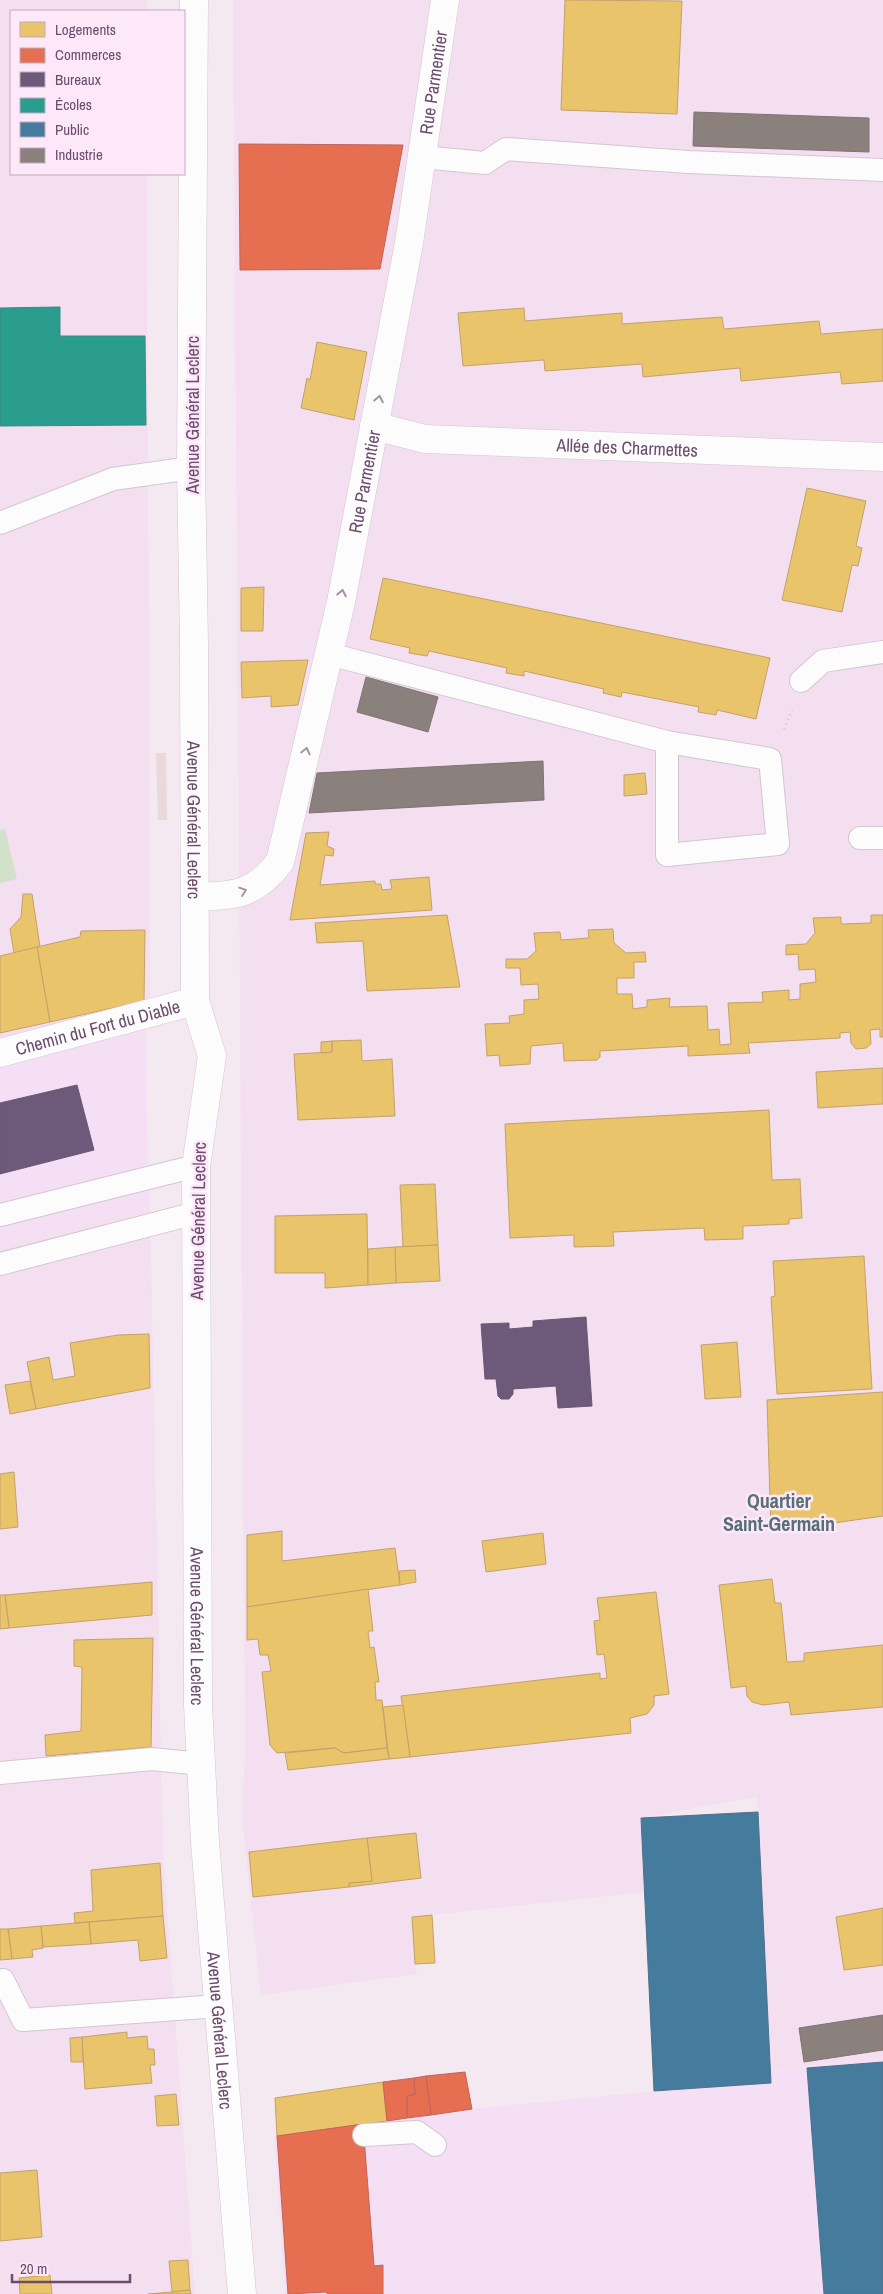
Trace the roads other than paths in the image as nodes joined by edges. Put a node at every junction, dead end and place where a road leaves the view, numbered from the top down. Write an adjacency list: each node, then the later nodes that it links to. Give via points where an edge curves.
1 (194, 0): 7 (main road, Avenue Général Leclerc)
2 (445, 0): 3 (main road, Rue Parmentier)
3 (422, 156): 4 (lane, via 485,163 506,149 688,162); 5 (main road, Rue Parmentier, one-way to 3)
4 (883, 170)
5 (374, 426): 6 (main road, Allée des Charmettes, via 425,439); 10 (main road, Rue Parmentier, one-way to 5)
6 (883, 457)
7 (191, 468): 8 (lane, via 113,479); 15 (main road, Avenue Général Leclerc)
8 (0, 523)
9 (883, 652): 11 (lane, via 823,661)
10 (329, 654): 12 (lane); 15 (main road, Rue Parmentier, one-way to 10, via 235,894 255,887 280,862)
11 (801, 681)
12 (667, 742): 12 (lane, via 667,855 778,844 770,760)
13 (860, 838): 14 (lane)
14 (883, 838)
15 (195, 897): 16 (main road, Avenue Général Leclerc)
16 (195, 1001): 17 (main road, Chemin du Fort du Diable); 18 (main road, Avenue Général Leclerc, via 212,1056)
17 (0, 1053)
18 (196, 1166): 19 (main road, Avenue Général Leclerc); 20 (lane)
19 (196, 1213): 21 (lane); 22 (main road, Avenue Général Leclerc)
20 (0, 1215)
21 (0, 1264)
22 (201, 1764): 23 (lane, via 152,1759); 25 (main road, Avenue Général Leclerc)
23 (0, 1773)
24 (3, 1980): 25 (lane, via 23,2020)
25 (220, 2006): 28 (main road, Avenue Général Leclerc)
26 (364, 2135): 27 (lane, via 418,2132)
27 (435, 2144)
28 (242, 2294)

